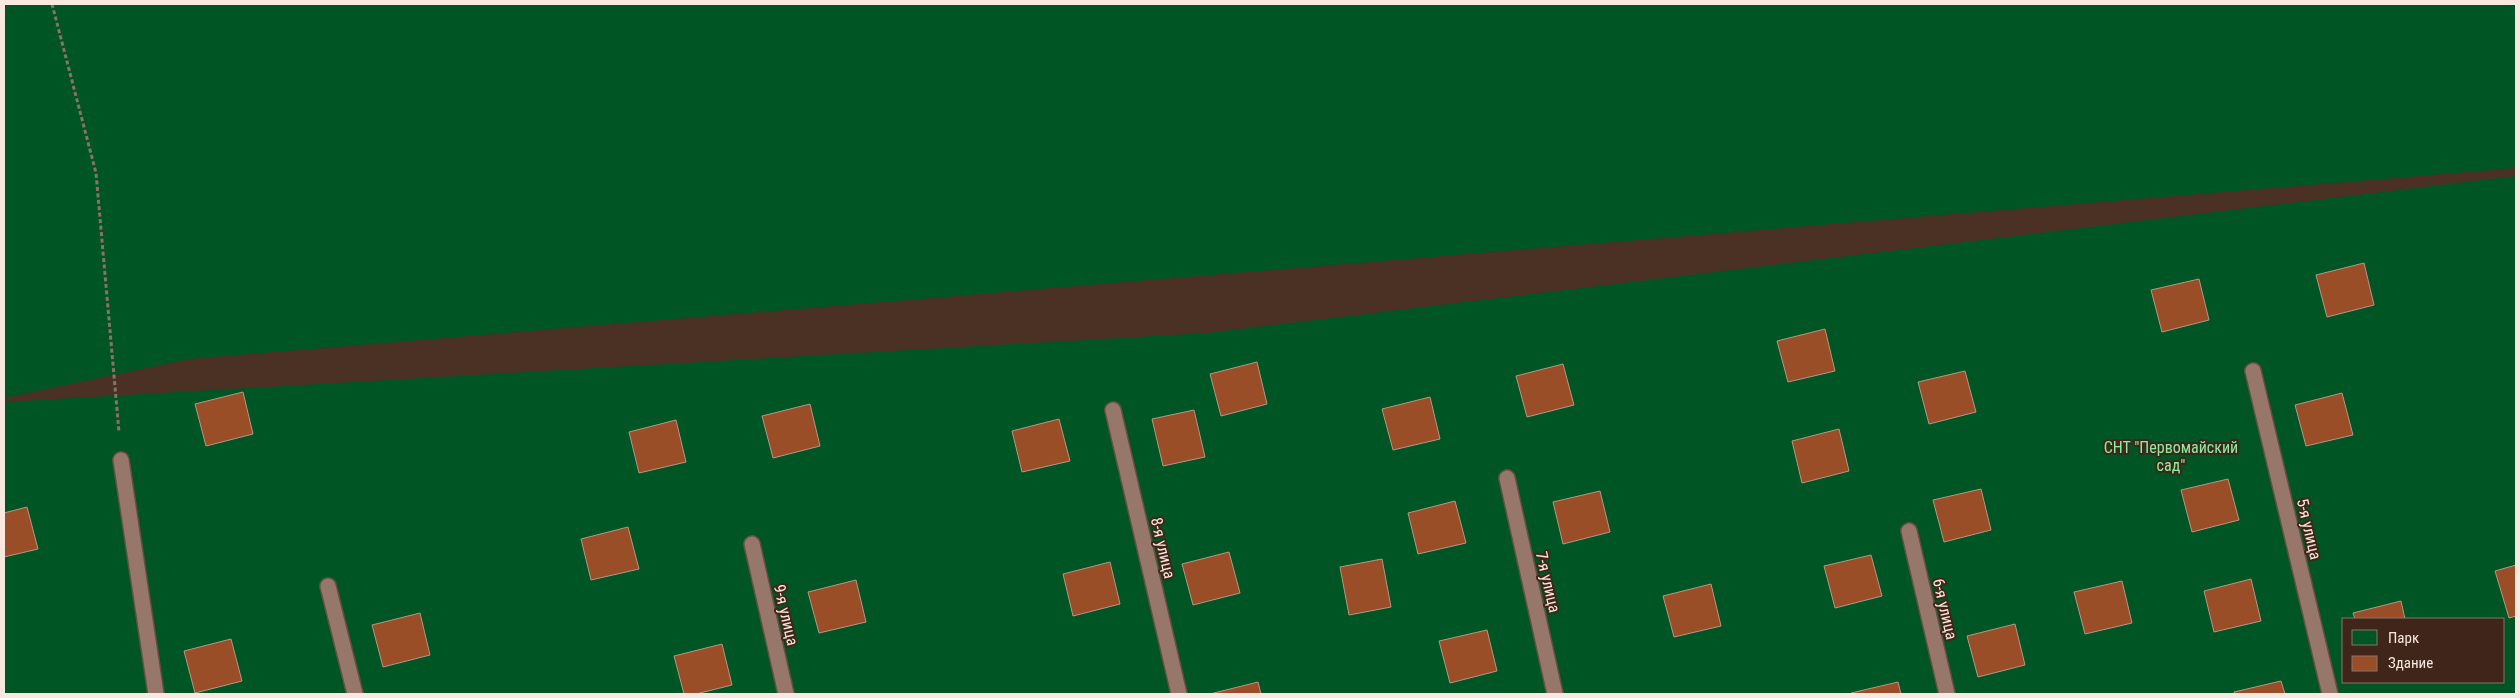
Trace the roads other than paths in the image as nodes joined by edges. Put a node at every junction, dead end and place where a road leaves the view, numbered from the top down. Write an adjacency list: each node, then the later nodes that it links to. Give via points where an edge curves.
1 (2253, 371): 14 (lane, 5-я улица)
2 (1113, 410): 11 (lane, 8-я улица)
3 (122, 460): 8 (lane)
4 (1507, 478): 12 (lane, 7-я улица)
5 (1909, 531): 13 (lane, 6-я улица)
6 (752, 544): 10 (lane, 9-я улица)
7 (328, 586): 9 (lane)
8 (156, 694)
9 (355, 694)
10 (786, 694)
11 (1179, 694)
12 (1555, 694)
13 (1947, 694)
14 (2330, 694)

